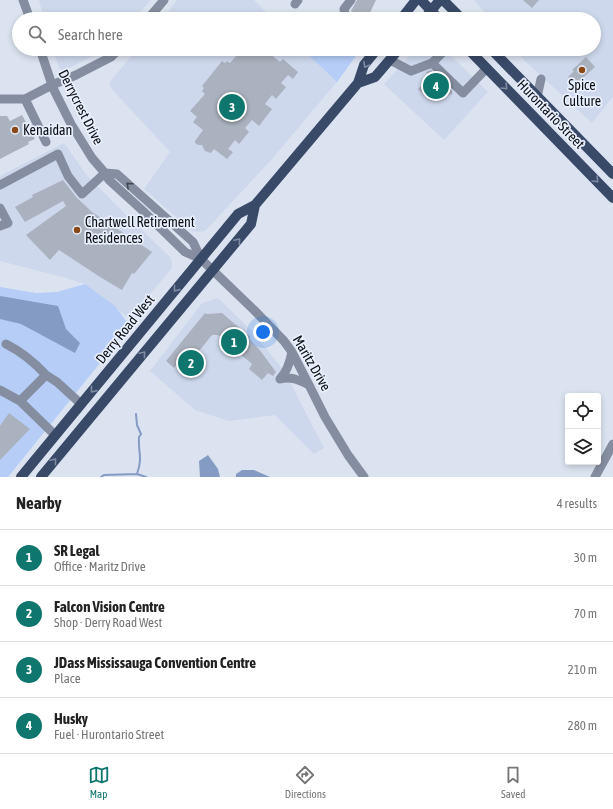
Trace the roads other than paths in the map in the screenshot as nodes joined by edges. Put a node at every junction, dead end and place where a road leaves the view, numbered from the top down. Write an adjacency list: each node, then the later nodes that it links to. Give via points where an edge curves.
1 (24, 0): 9 (street)
2 (164, 0): 10 (street)
3 (351, 0): 11 (street)
4 (416, 0): 12 (main road)
5 (421, 0): 8 (main road)
6 (440, 0): 8 (main road)
7 (443, 0): 13 (main road)
8 (432, 11)
9 (28, 12)
10 (154, 12)
11 (345, 12)
12 (407, 12)
13 (455, 12)
14 (42, 56): 26 (street, Derrycrest Drive)
15 (112, 56): 26 (street, via 76,76)
16 (371, 56): 25 (main road, Derry Road West, one-way to 25, via 364,65)
17 (393, 56): 21 (main road, Derry Road West)
18 (439, 56): 22 (street)
19 (475, 56): 23 (main road, Hurontario Street)
20 (498, 56): 27 (main road, Hurontario Street)
21 (390, 60): 22 (street, via 411,71); 25 (main road, Derry Road West, via 375,77)
22 (432, 63): 23 (street, via 463,93)
23 (487, 68): 34 (main road, Hurontario Street, one-way to 34)
24 (541, 78): 27 (street)
25 (358, 83): 35 (main road, Derry Road West)
26 (52, 85): 29 (street); 31 (street, Derrycrest Drive, via 71,124 92,158)
27 (537, 96): 32 (main road, Hurontario Street)
28 (0, 98): 29 (street)
29 (25, 100): 30 (street)
30 (46, 142)
31 (105, 172): 33 (street, via 82,194 68,176 58,154); 38 (street, Derrycrest Drive, via 117,174 193,242)
32 (613, 174)
33 (0, 185)
34 (613, 198)
35 (255, 205): 38 (main road, Derry Road West, via 238,214); 39 (main road, Derry Road West, one-way to 35, via 251,224)
36 (0, 208): 37 (street, via 8,223)
37 (0, 226)
38 (200, 260): 39 (street, Maritz Drive); 46 (main road, Derry Road West, one-way to 46)
39 (213, 271): 41 (street, Maritz Drive, via 273,329); 48 (main road, Derry Road West, one-way to 39)
40 (6, 344): 42 (street, via 20,351)
41 (292, 352): 43 (street, Maritz Drive); 43 (street, via 288,367 280,379 295,378)
42 (46, 375): 45 (street); 46 (street)
43 (310, 384): 52 (street, Maritz Drive, via 325,417)
44 (0, 390): 45 (street)
45 (20, 401): 47 (street)
46 (81, 404): 47 (main road, Derry Road West)
47 (56, 435): 48 (main road); 50 (main road, Derry Road West)
48 (67, 446): 51 (main road, Derry Road West, one-way to 48)
49 (612, 449): 53 (street)
50 (21, 477)
51 (41, 477)
52 (364, 477)
53 (595, 477)

